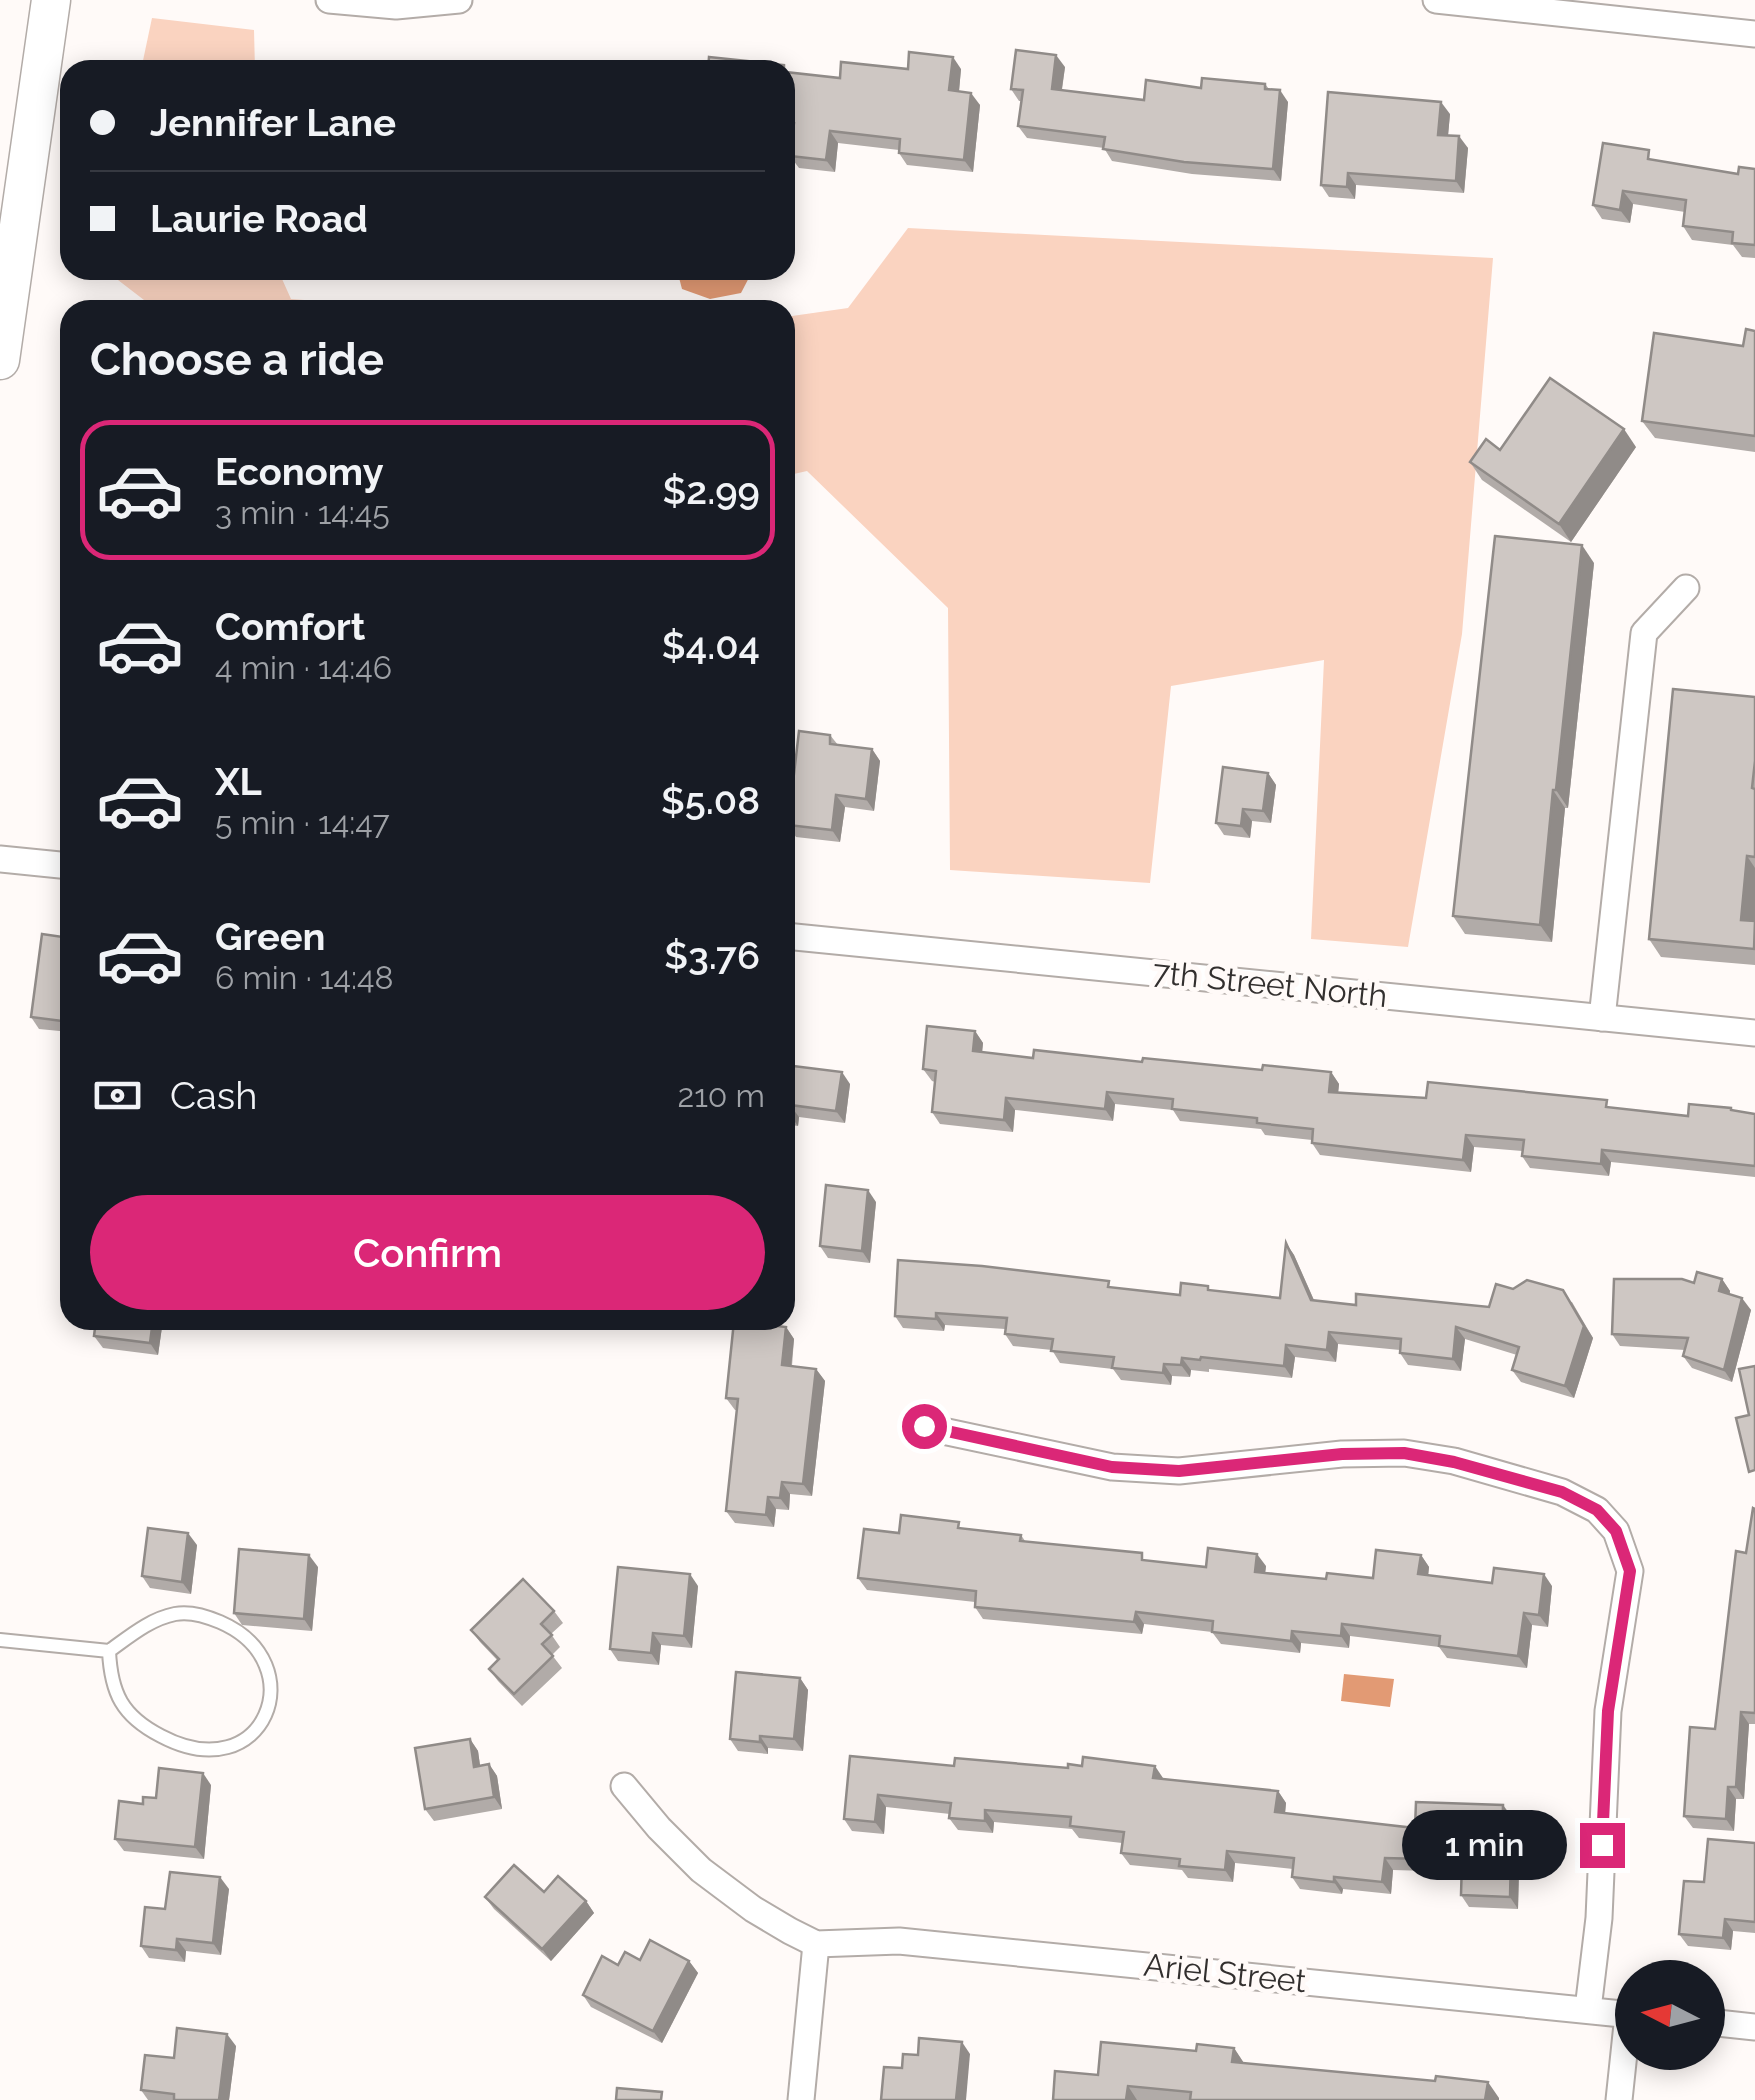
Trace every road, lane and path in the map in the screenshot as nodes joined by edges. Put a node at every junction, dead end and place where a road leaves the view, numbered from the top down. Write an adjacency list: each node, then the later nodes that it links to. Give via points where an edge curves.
1 (51, 0): 6 (street)
2 (329, 0): 3 (street, via 396,6)
3 (459, 0)
4 (1436, 0): 5 (street)
5 (1755, 34)
6 (0, 360)
7 (1686, 588): 11 (street, via 1644,633)
8 (0, 859): 9 (street)
9 (60, 865)
10 (795, 937): 11 (street, 7th Street North)
11 (1602, 1018): 12 (street, 7th Street North)
12 (1755, 1033)
13 (924, 1426): 18 (street, via 1112,1467 1165,1470 1404,1453 1574,1496 1597,1510 1616,1531 1630,1571 1608,1711)
14 (0, 1640): 15 (lane)
15 (109, 1651): 15 (lane, via 148,1623 178,1613 204,1615 236,1628 260,1657 270,1681 270,1711 259,1730 238,1744 179,1746 120,1704 110,1681)
16 (624, 1786): 17 (street, via 702,1870)
17 (816, 1944): 18 (street, Ariel Street, via 899,1941); 23 (street)
18 (1588, 2009): 19 (street, Ariel Street)
19 (1615, 2013)
20 (1725, 2024): 21 (street)
21 (1755, 2027)
22 (1623, 2070): 24 (street)
23 (801, 2100)
24 (1619, 2100)

